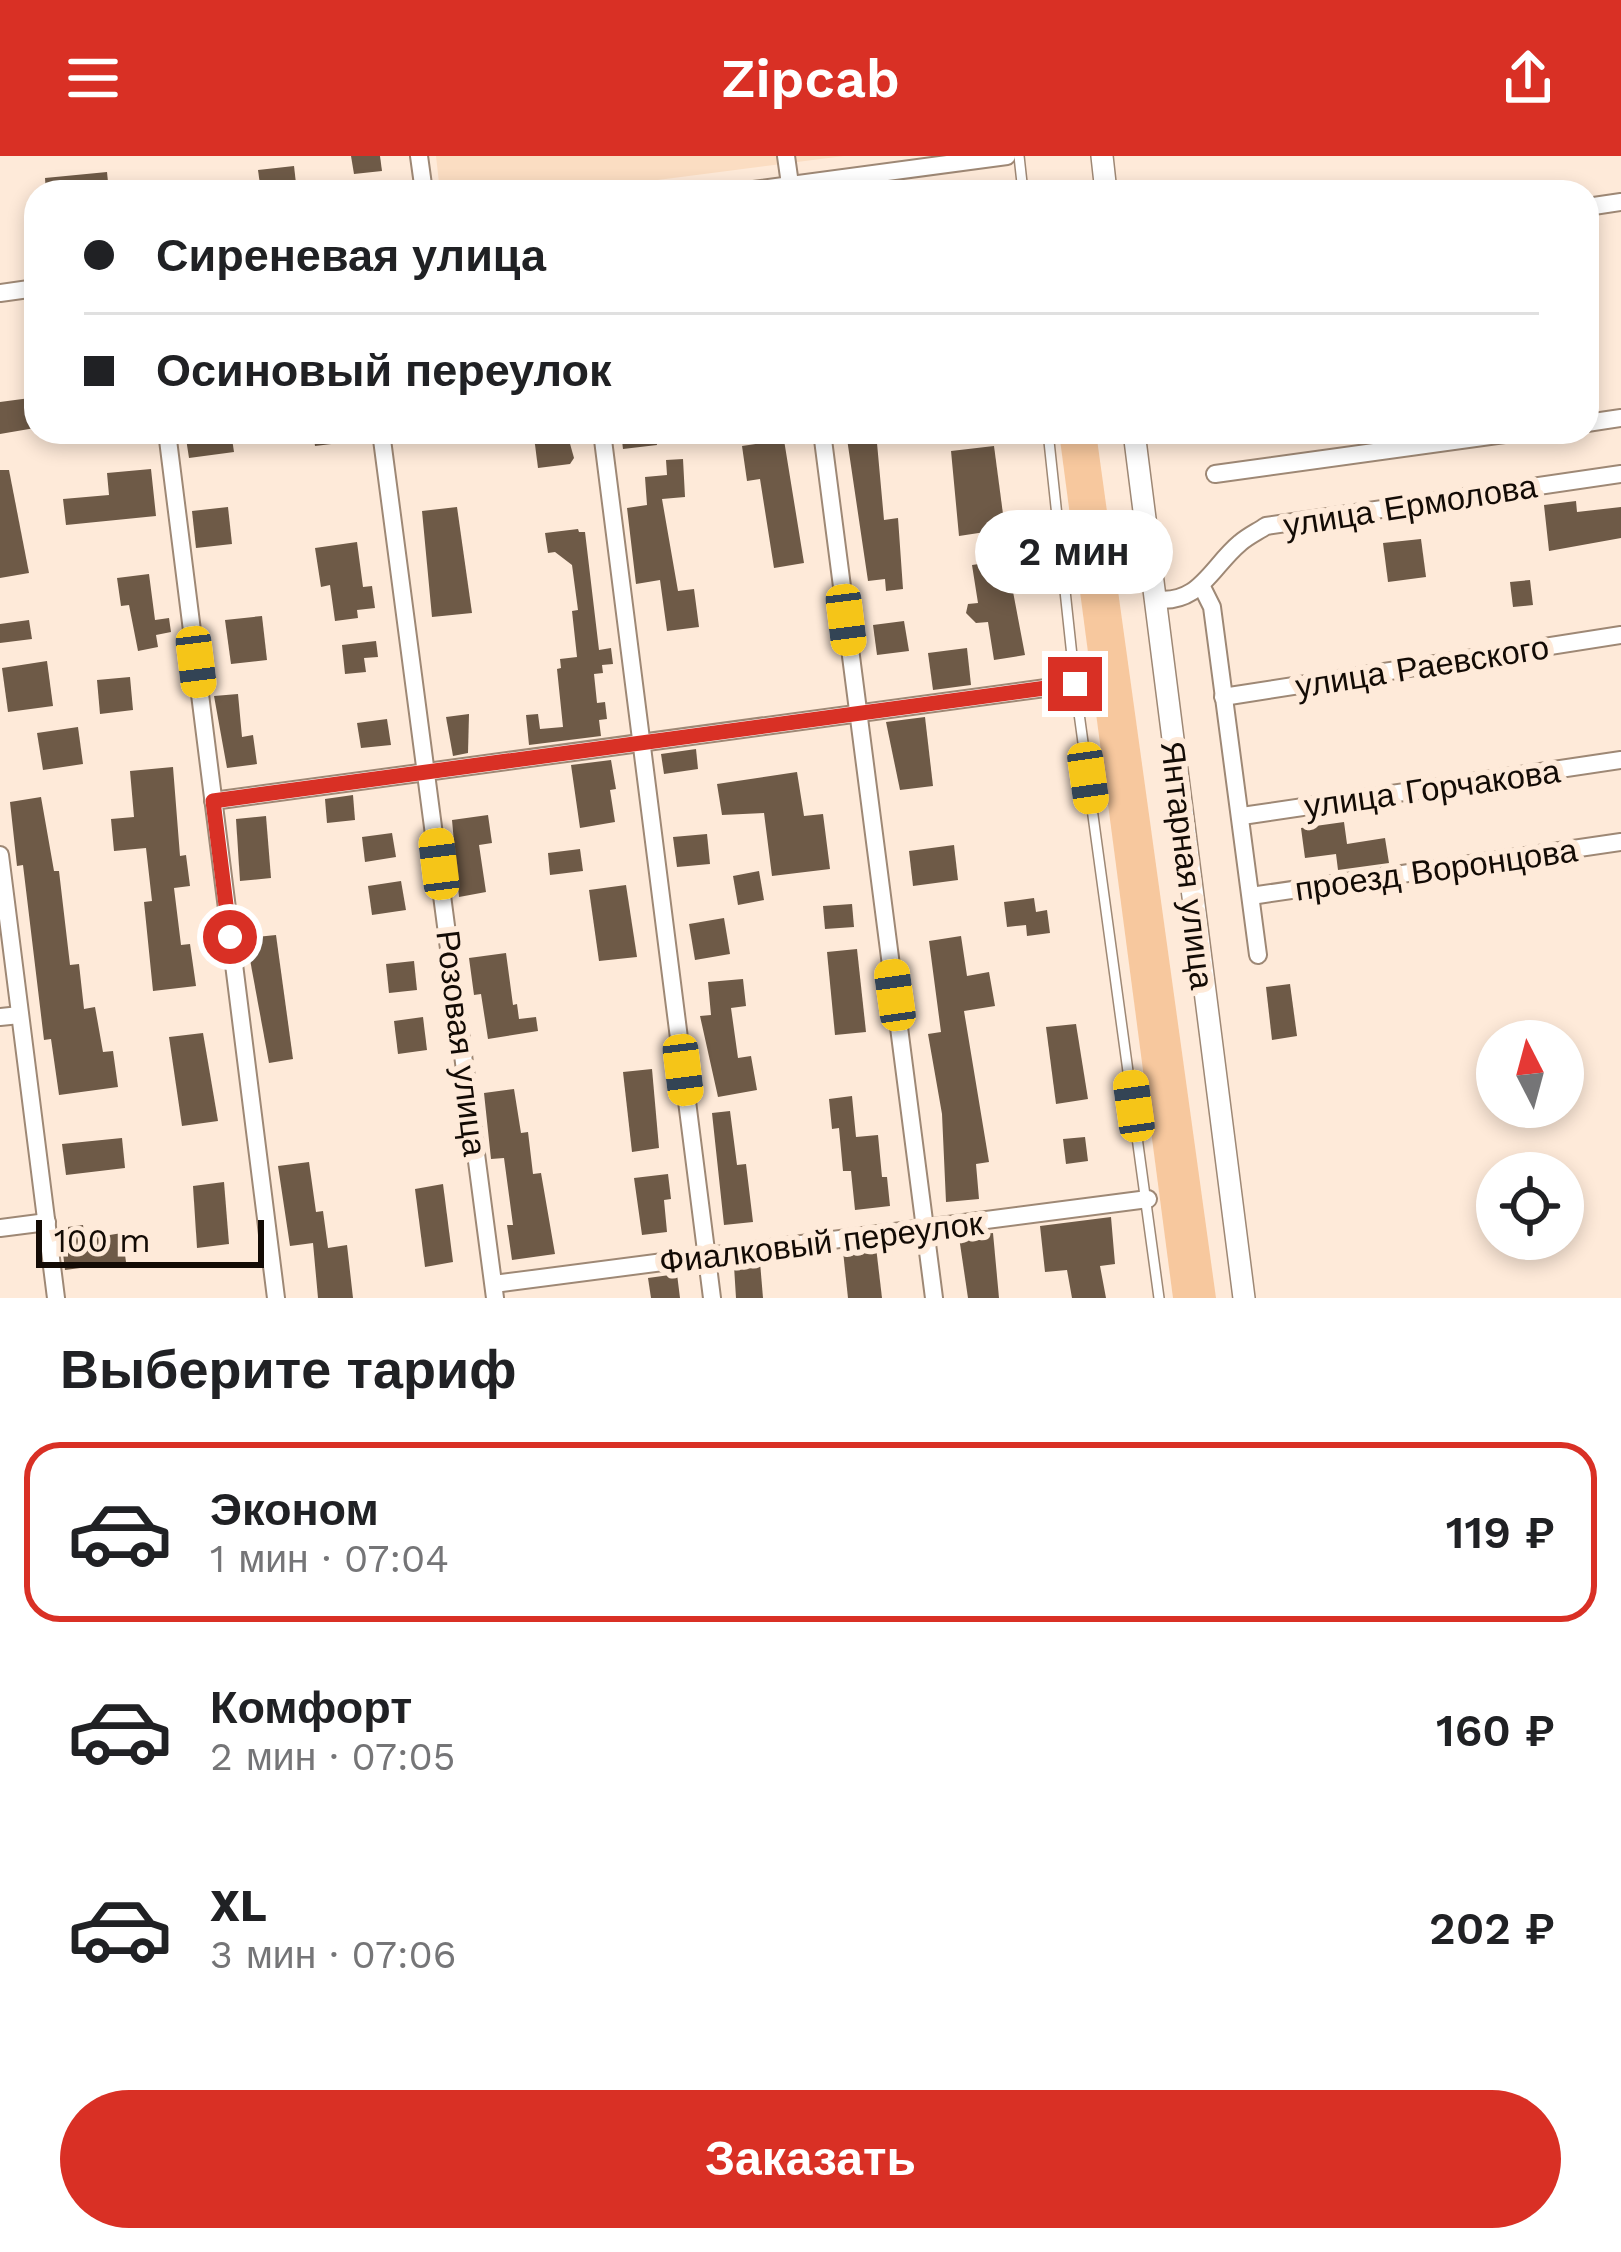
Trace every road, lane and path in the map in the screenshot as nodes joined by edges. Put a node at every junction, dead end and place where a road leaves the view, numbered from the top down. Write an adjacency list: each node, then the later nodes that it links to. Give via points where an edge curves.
1 (1007, 156): 2 (street)
2 (844, 180)
3 (168, 444): 21 (street)
4 (383, 444): 20 (street, Розовая улица)
5 (604, 444): 18 (street)
6 (824, 444): 17 (street)
7 (1049, 444): 15 (lane)
8 (1135, 444): 13 (street, Янтарная улица)
9 (1432, 444): 10 (street, улица Ермолова)
10 (1215, 474)
11 (1621, 474): 12 (street, улица Ермолова, via 1265,526)
12 (1202, 587): 13 (street); 16 (street, via 1212,607)
13 (1154, 599): 40 (street, Янтарная улица)
14 (1621, 634): 16 (street, улица Раевского)
15 (1075, 684): 17 (street); 29 (lane)
16 (1223, 697): 22 (street)
17 (858, 713): 18 (street); 32 (street)
18 (641, 743): 20 (street); 33 (street)
19 (1621, 760): 22 (street, улица Горчакова)
20 (427, 770): 21 (street); 34 (street, Розовая улица)
21 (213, 801): 36 (street)
22 (1242, 816): 25 (street)
23 (1621, 842): 25 (street, проезд Воронцова)
24 (0, 855): 27 (street)
25 (1251, 896): 26 (street)
26 (1258, 955)
27 (20, 1015): 28 (street); 30 (street)
28 (0, 1017)
29 (1148, 1199): 32 (street, Фиалковый переулок); 39 (lane)
30 (47, 1222): 31 (street); 35 (street)
31 (0, 1228)
32 (925, 1229): 33 (street, Фиалковый переулок); 38 (street)
33 (707, 1256): 34 (street, Фиалковый переулок); 37 (street)
34 (495, 1291)
35 (56, 1298)
36 (276, 1298)
37 (712, 1298)
38 (934, 1298)
39 (1159, 1298)
40 (1244, 1298)

